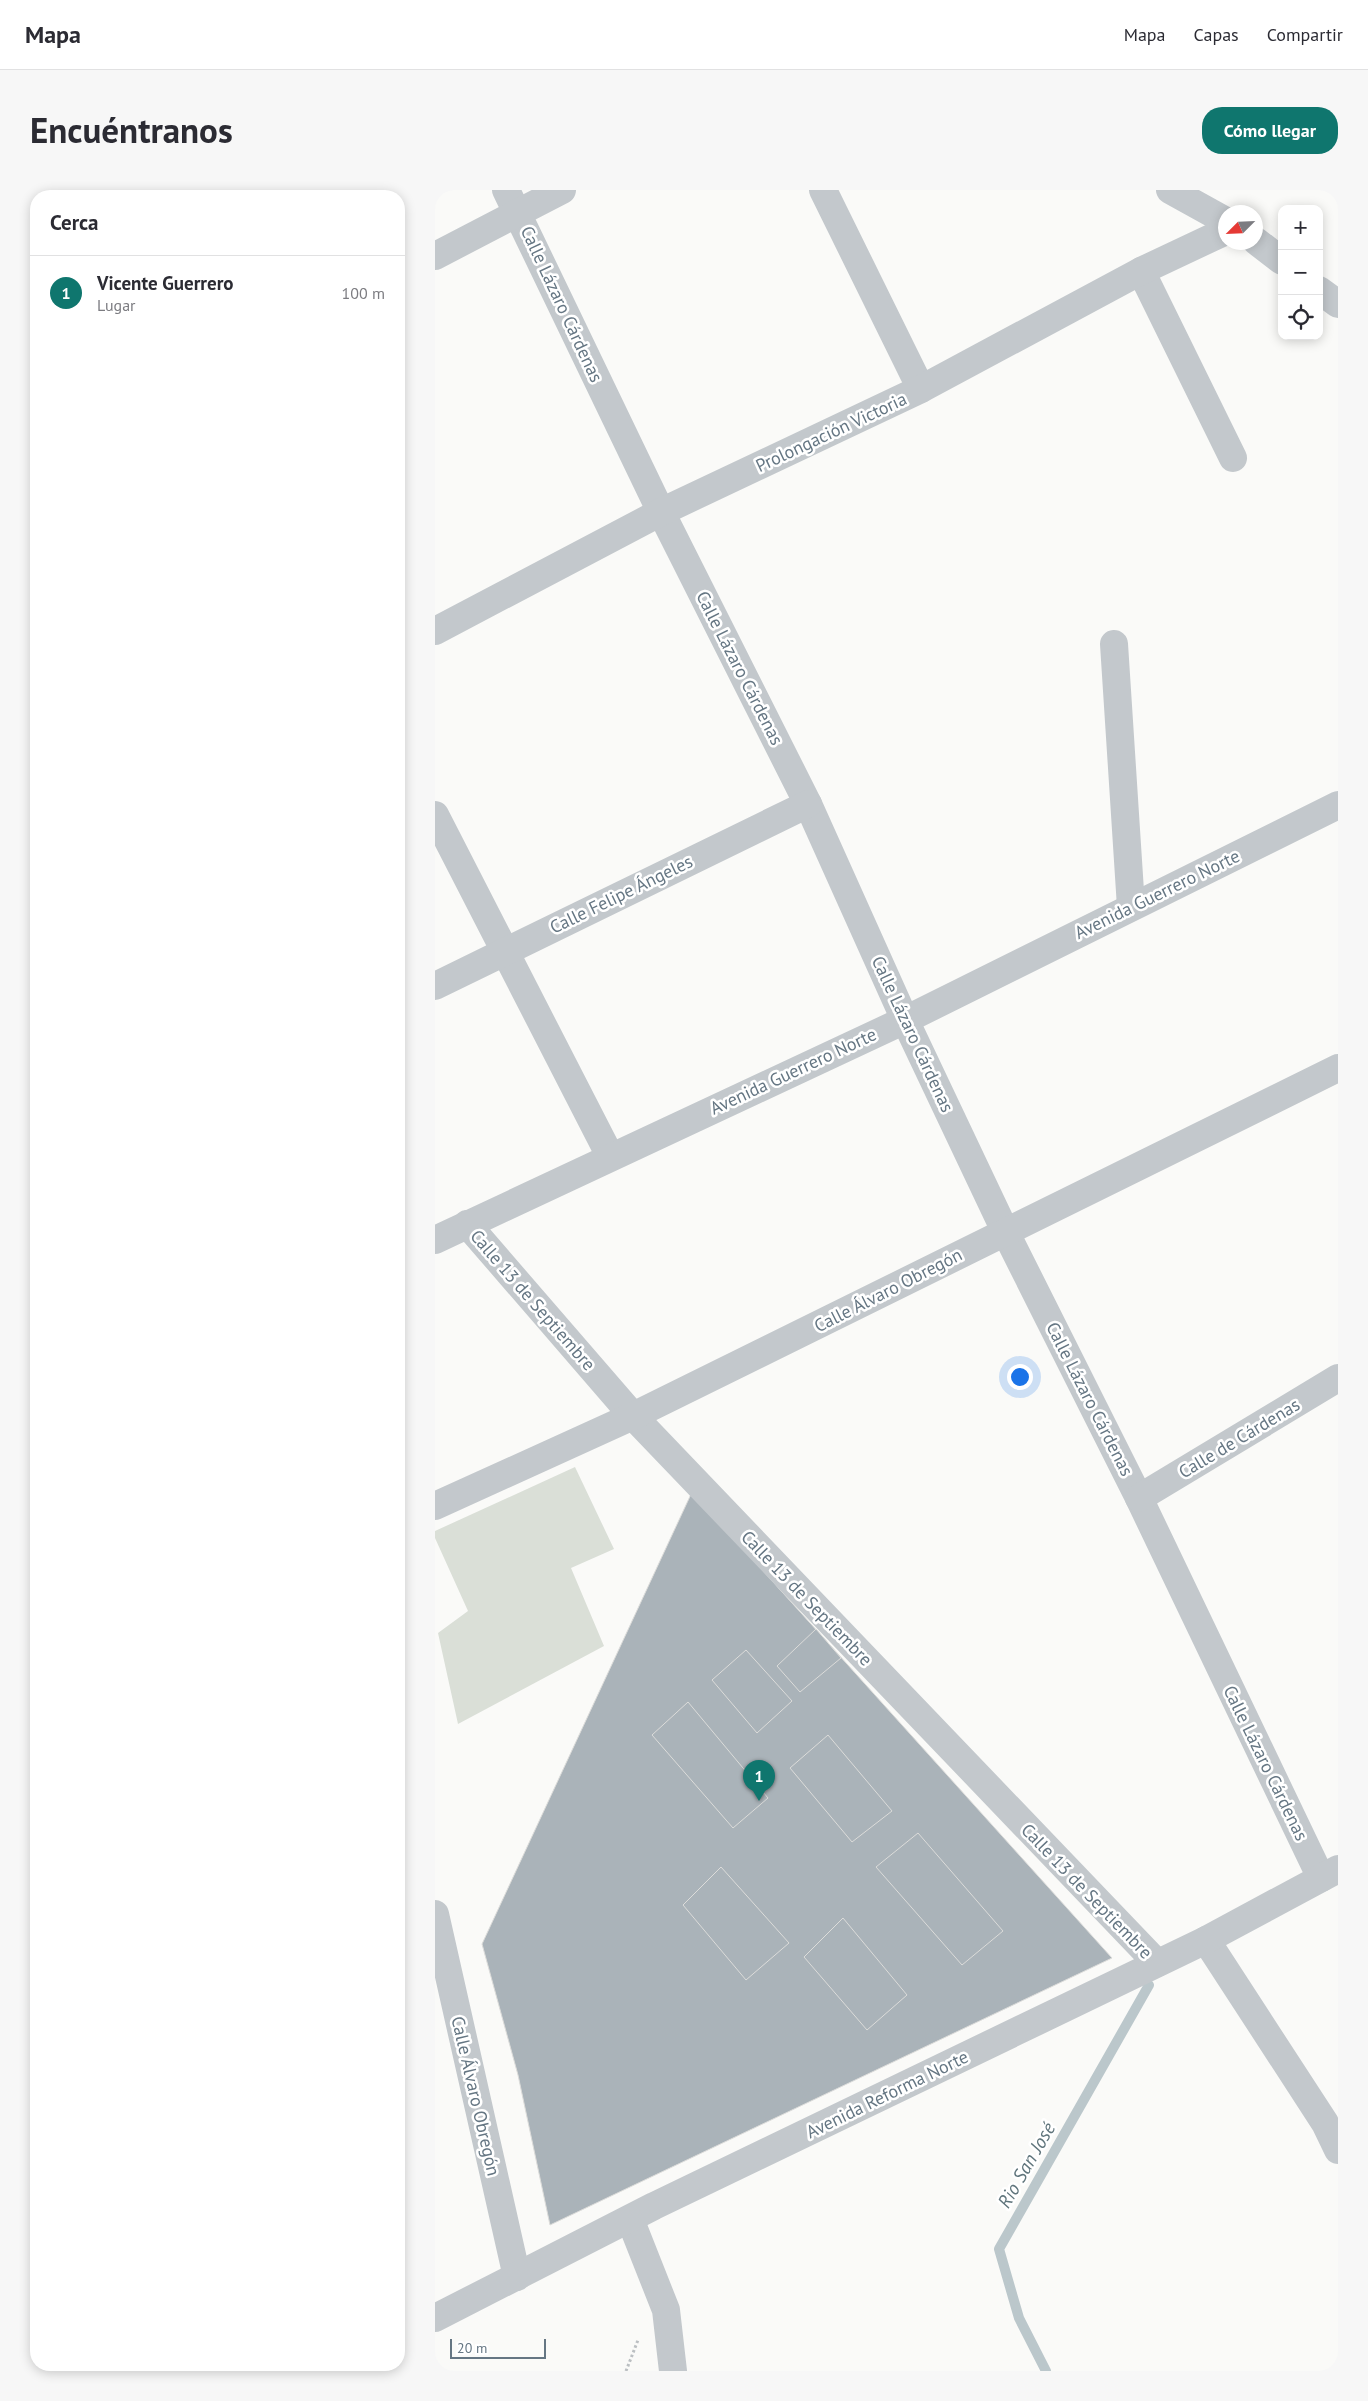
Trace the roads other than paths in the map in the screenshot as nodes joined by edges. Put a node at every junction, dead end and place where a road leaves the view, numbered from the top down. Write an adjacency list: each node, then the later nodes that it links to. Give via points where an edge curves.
1 (563, 190): 4 (street)
2 (823, 190): 13 (street)
3 (1170, 190): 5 (street)
4 (512, 201): 8 (street); 15 (street, Calle Lázaro Cárdenas)
5 (1218, 217)
6 (1218, 234): 10 (street, Prolongación Victoria)
7 (1263, 247): 9 (street)
8 (435, 256)
9 (1278, 258)
10 (1141, 272): 13 (street, Prolongación Victoria); 14 (street)
11 (1323, 293): 12 (street)
12 (1338, 304)
13 (921, 389): 15 (street, Prolongación Victoria)
14 (1233, 458)
15 (661, 512): 16 (street, Prolongación Victoria); 18 (street, Calle Lázaro Cárdenas)
16 (435, 631)
17 (1114, 644): 21 (street)
18 (809, 804): 22 (street, Calle Felipe Ángeles); 24 (street, Calle Lázaro Cárdenas)
19 (1338, 805): 21 (street, Avenida Guerrero Norte)
20 (435, 815): 22 (street)
21 (1131, 907): 24 (street, Avenida Guerrero Norte)
22 (506, 950): 23 (street, Calle Felipe Ángeles); 26 (street)
23 (435, 986)
24 (905, 1020): 26 (street, Avenida Guerrero Norte); 28 (street, Calle Lázaro Cárdenas)
25 (1338, 1068): 28 (street, Calle Álvaro Obregón)
26 (610, 1156): 27 (street, Avenida Guerrero Norte)
27 (467, 1224): 29 (street, Avenida Guerrero Norte); 31 (street, Calle 13 de Septiembre)
28 (1005, 1231): 31 (street, Calle Álvaro Obregón); 32 (street, Calle Lázaro Cárdenas)
29 (435, 1240)
30 (1338, 1378): 32 (street, Calle de Cárdenas)
31 (633, 1416): 33 (street, Calle Álvaro Obregón); 37 (street, Calle 13 de Septiembre)
32 (1139, 1498): 34 (street, Calle Lázaro Cárdenas)
33 (435, 1506)
34 (1330, 1873): 36 (street, Avenida Reforma Norte)
35 (435, 1914): 40 (street, Calle Álvaro Obregón)
36 (1206, 1940): 37 (street, Avenida Reforma Norte); 38 (street, via 1325,2123)
37 (1157, 1963): 39 (street, Avenida Reforma Norte)
38 (1338, 2150)
39 (630, 2219): 40 (street, Avenida Reforma Norte); 42 (street, via 665,2310)
40 (517, 2277): 41 (street, Avenida Reforma Norte)
41 (435, 2318)
42 (673, 2371)

